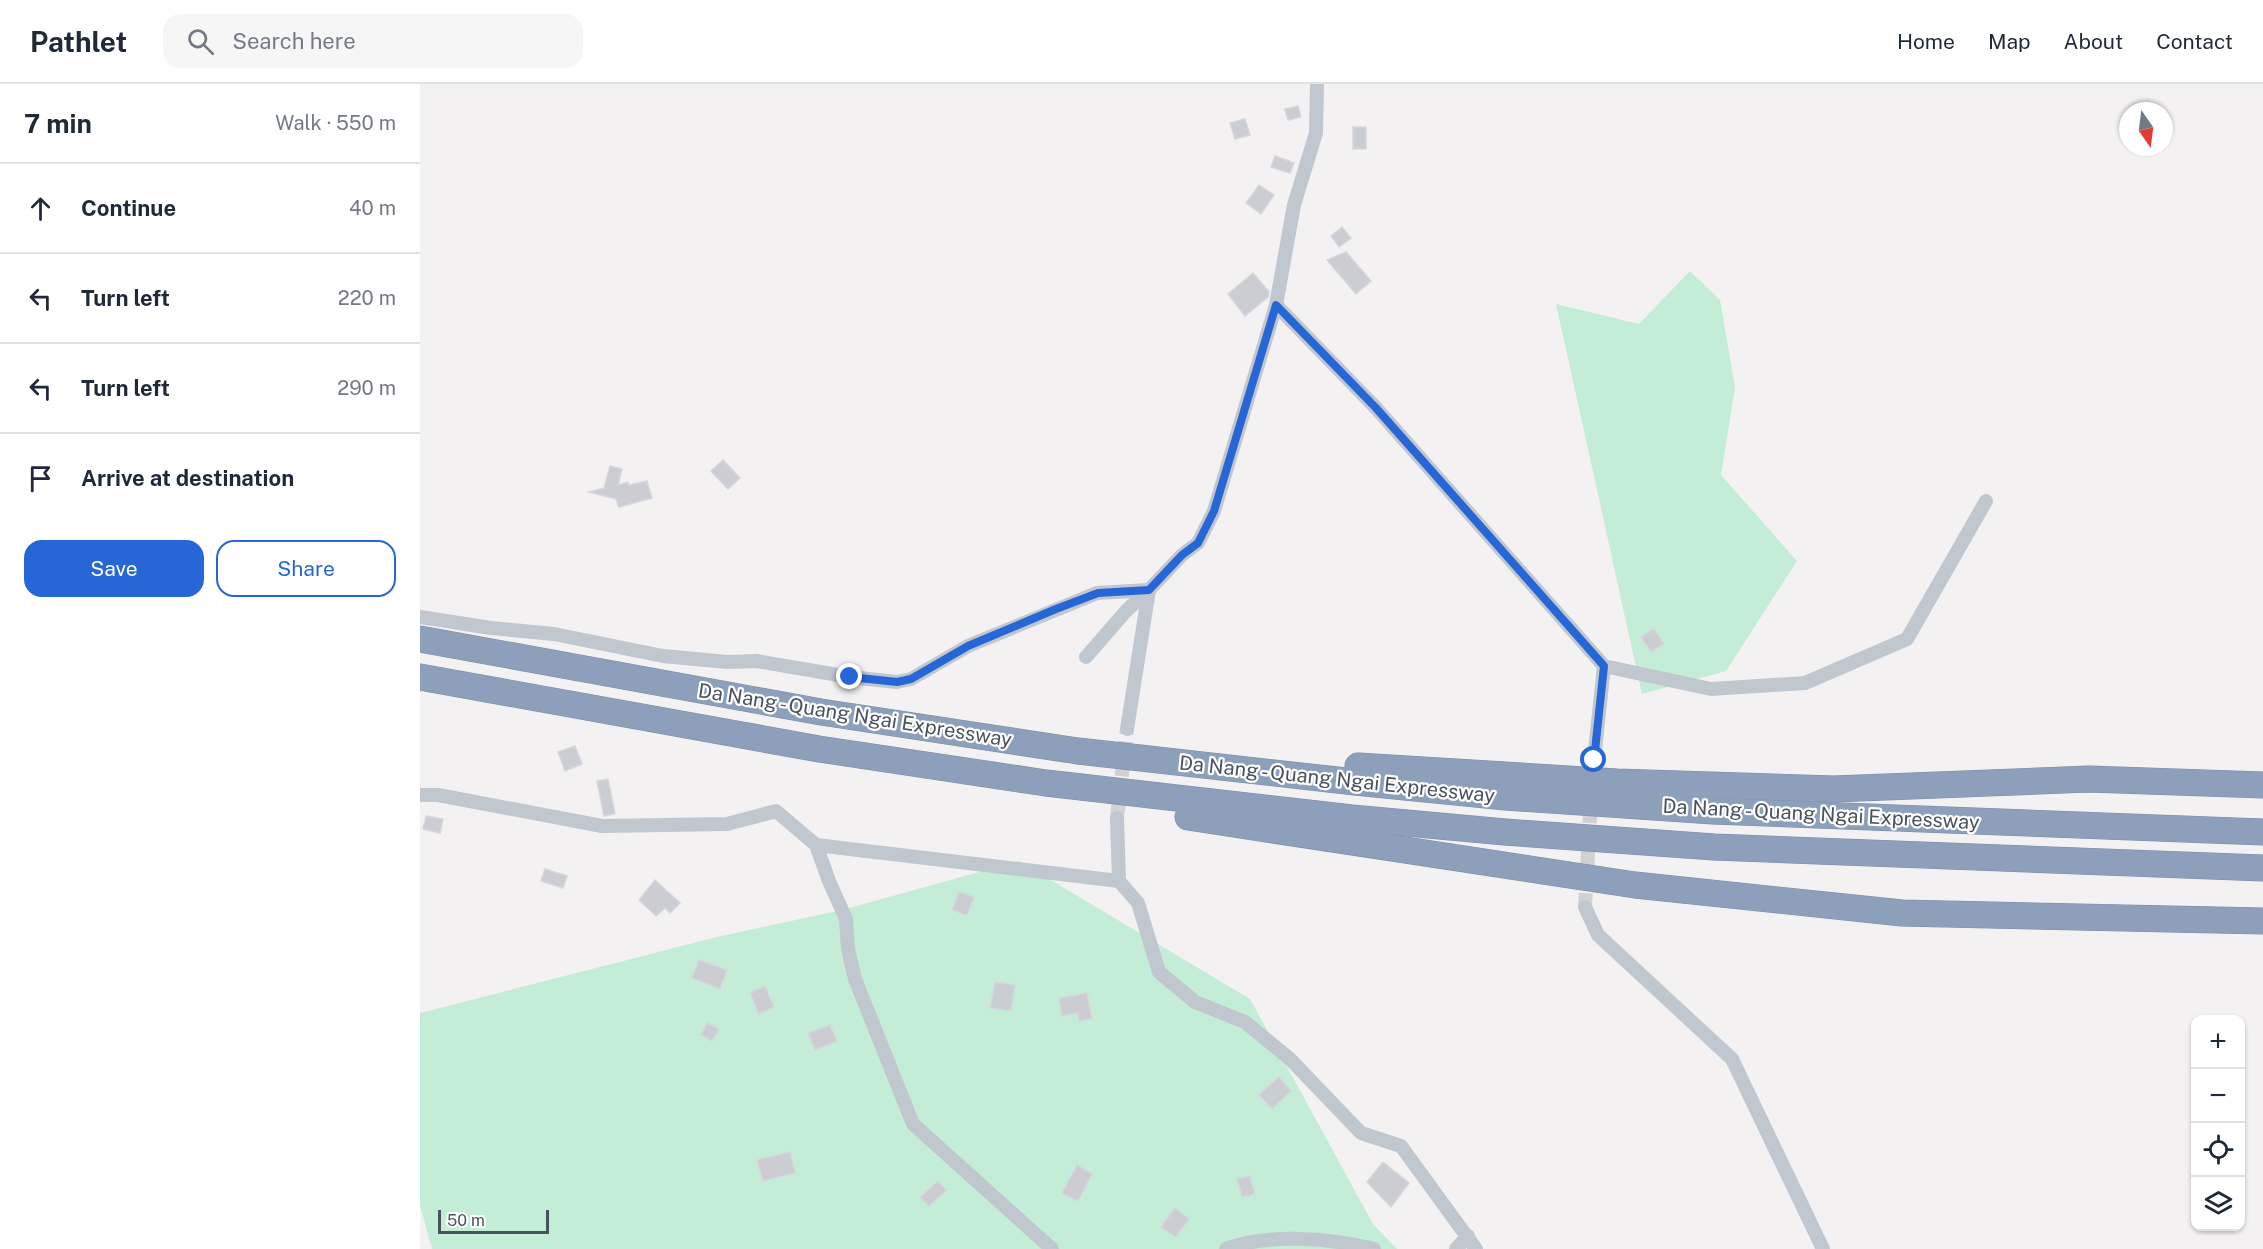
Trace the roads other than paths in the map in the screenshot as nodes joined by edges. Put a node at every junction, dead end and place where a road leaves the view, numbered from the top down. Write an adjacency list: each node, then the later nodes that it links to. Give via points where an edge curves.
1 (1317, 84): 2 (street, via 1316,133 1294,205)
2 (1276, 305): 4 (street, via 1214,511 1198,543); 8 (street, via 1376,408)
3 (1986, 501): 8 (street, via 1907,639 1805,683 1711,689)
4 (1149, 590): 5 (street, via 1098,593 968,646 911,679 897,682 756,661 663,656 554,634); 7 (street); 10 (street)
5 (420, 617)
6 (420, 639): 12 (highway, Da Nang - Quang Ngai Expressway, via 821,712)
7 (1086, 657)
8 (1604, 666): 13 (street)
9 (420, 677): 11 (highway, Da Nang - Quang Ngai Expressway)
10 (1128, 729)
11 (819, 749): 19 (highway, Da Nang - Quang Ngai Expressway, via 1192,801 1505,832 1714,847); 22 (highway, via 1083,800 1635,885 1902,913)
12 (1078, 751): 14 (highway, via 1617,782 1834,789 2089,779); 17 (highway, Da Nang - Quang Ngai Expressway, via 1506,797 1679,809)
13 (1594, 760)
14 (2263, 785)
15 (420, 795): 18 (street, via 438,795 602,826 727,824 776,812)
16 (1117, 818): 20 (street)
17 (2263, 832)
18 (816, 846): 20 (street); 24 (street, via 846,919 855,979 913,1124)
19 (2263, 868)
20 (1119, 881): 23 (street, via 1138,903 1159,972 1195,1002 1245,1022 1290,1059 1361,1133 1401,1146)
21 (1585, 907): 29 (street, via 1598,935 1732,1059)
22 (2263, 921)
23 (1467, 1236): 27 (street); 28 (street)
24 (1052, 1249)
25 (1226, 1249): 26 (street, via 1258,1241 1321,1240)
26 (1374, 1249)
27 (1456, 1249)
28 (1476, 1249)
29 (1823, 1249)

